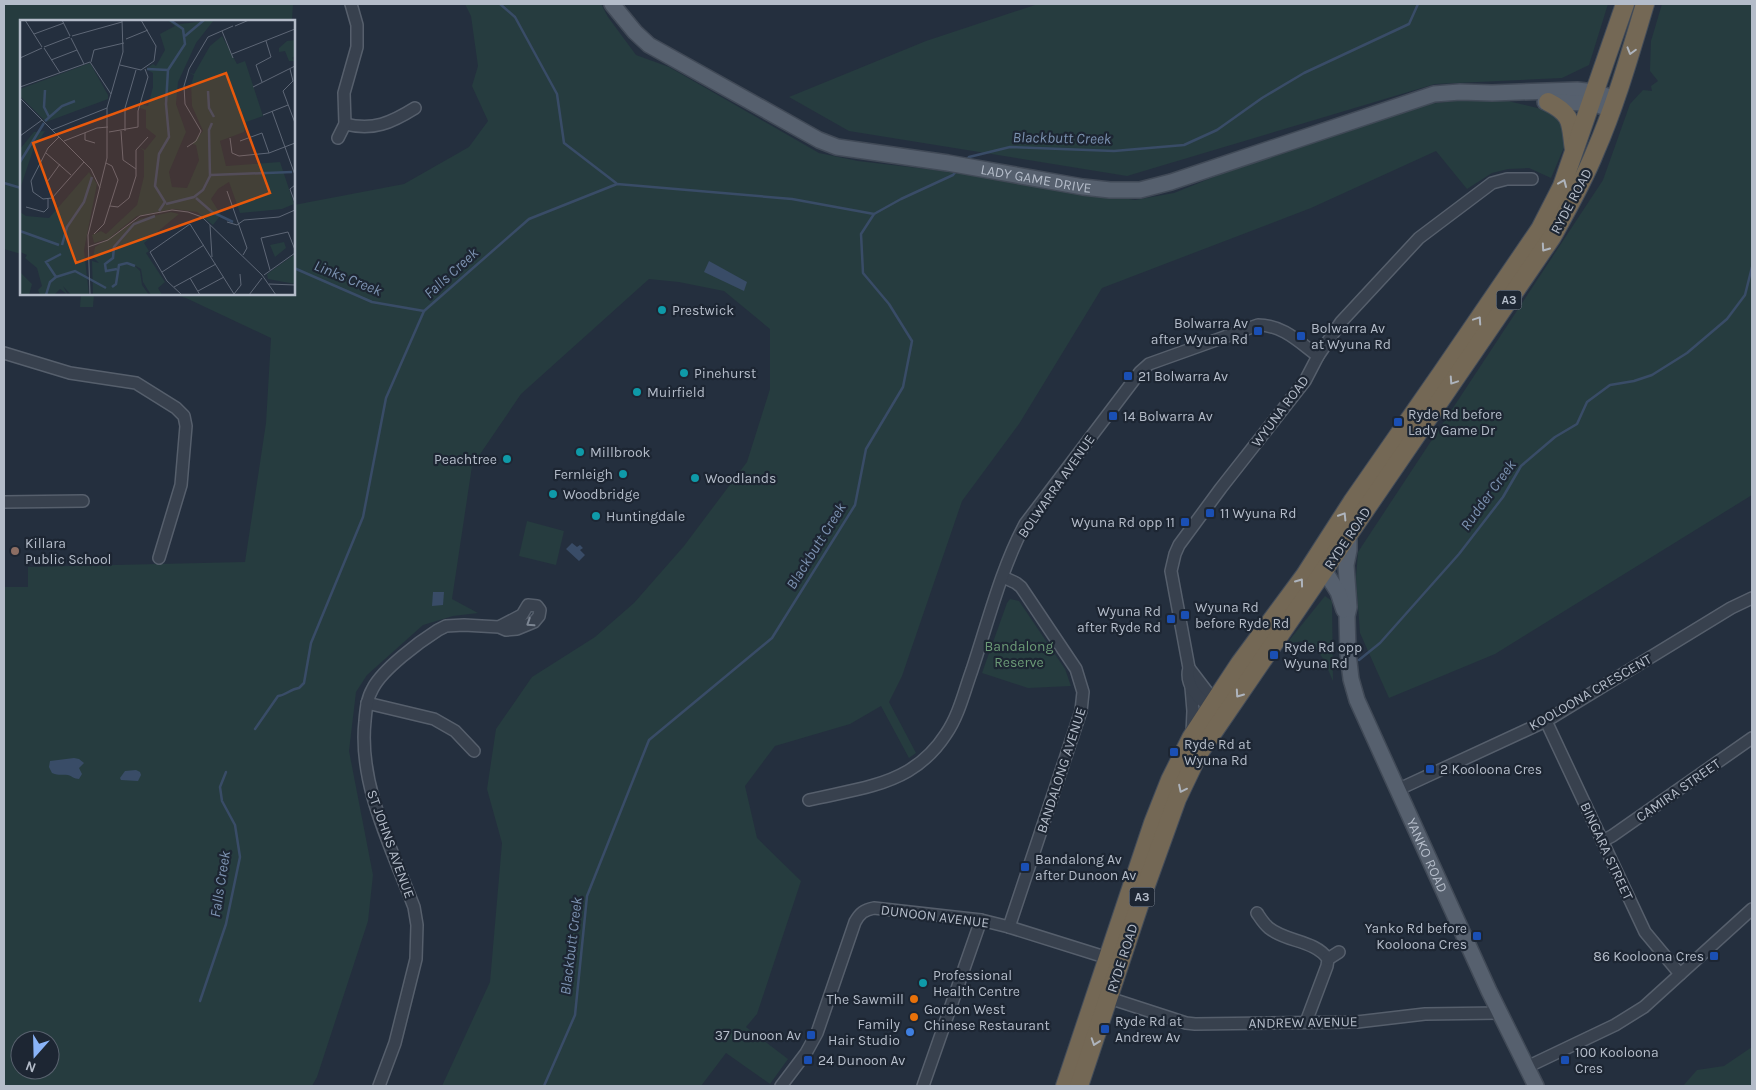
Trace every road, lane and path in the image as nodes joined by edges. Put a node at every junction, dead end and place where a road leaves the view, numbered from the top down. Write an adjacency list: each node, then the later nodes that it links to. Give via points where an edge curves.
1 (350, 4): 10 (street, via 358,37 344,93)
2 (612, 4): 5 (main road, LADY GAME DRIVE, via 649,45 837,147 1110,190 1140,190 1170,182 1434,94)
3 (1625, 4): 6 (highway, RYDE ROAD / A3)
4 (1644, 4): 8 (highway, RYDE ROAD / A3, one-way to 8)
5 (1492, 93): 6 (main road, LADY GAME DRIVE, via 1577,90); 7 (main road, LADY GAME DRIVE)
6 (1594, 98): 7 (main road, LADY GAME DRIVE); 8 (main road, LADY GAME DRIVE); 12 (highway, RYDE ROAD / A3)
7 (1548, 102): 12 (highway, via 1570,119)
8 (1614, 104): 18 (highway, RYDE ROAD / A3, one-way to 18, via 1578,191 1552,237)
9 (415, 108): 10 (street, via 384,125)
10 (345, 124): 11 (street)
11 (338, 138)
12 (1574, 155): 20 (highway, RYDE ROAD / A3, one-way to 12, via 1352,502 1540,230)
13 (1532, 179): 15 (street, WYUNA ROAD, via 1492,183 1419,238 1341,322)
14 (4, 353): 19 (street, via 70,372 136,382 184,416 181,485)
15 (1318, 356): 21 (street, BOLWARRA AVENUE, via 1283,330 1258,324 1149,364 1025,524); 26 (street, WYUNA ROAD, via 1305,381 1221,488 1175,554 1171,580)
16 (83, 501): 17 (street)
17 (4, 502)
18 (1348, 534): 20 (highway, RYDE ROAD / A3); 22 (main road, YANKO ROAD)
19 (159, 558)
20 (1323, 565): 22 (main road, via 1337,576); 24 (main road, YANKO ROAD); 29 (highway, RYDE ROAD / A3)
21 (1003, 577): 35 (street, BOLWARRA AVENUE, via 959,707 936,747 894,778); 40 (street, BANDALONG AVENUE, via 1022,587 1076,669 1083,692 1081,712)
22 (1348, 594): 24 (main road, YANKO ROAD)
23 (1752, 598): 30 (street, KOOLOONA CRESCENT)
24 (1348, 616): 34 (main road, YANKO ROAD, via 1351,679 1361,712)
25 (500, 627): 28 (street, ST JOHNS AVENUE, via 454,625 438,630 385,671 372,689)
26 (1189, 668): 27 (street, WYUNA ROAD, via 1187,675); 29 (street, WYUNA ROAD)
27 (1191, 686): 29 (street, via 1206,705); 31 (street, WYUNA ROAD)
28 (367, 704): 33 (street, via 434,719 454,731); 49 (street, ST JOHNS AVENUE, via 364,760 372,798 414,907 417,925 416,959 395,1043)
29 (1216, 708): 31 (highway, RYDE ROAD / A3); 45 (highway, RYDE ROAD / A3, one-way to 45, via 1199,753 1176,799)
30 (1546, 721): 34 (street, KOOLOONA CRESCENT); 36 (street, BINGARA STREET)
31 (1191, 738): 42 (highway, RYDE ROAD / A3, via 1159,805)
32 (1752, 738): 36 (street, CAMIRA STREET)
33 (474, 751)
34 (1397, 790): 46 (main road, YANKO ROAD)
35 (810, 800)
36 (1602, 841): 44 (street, BINGARA STREET, via 1645,932)
37 (1752, 909): 44 (street)
38 (1257, 913): 43 (street, via 1271,930 1315,948)
39 (981, 920): 40 (street, DUNOON AVENUE); 50 (street, DUNOON AVENUE, via 874,908 863,911 855,922 812,1043); 51 (street)
40 (1009, 927): 42 (street, DUNOON AVENUE)
41 (1339, 952): 43 (street)
42 (1108, 958): 52 (highway, RYDE ROAD / A3)
43 (1328, 959): 47 (street)
44 (1680, 974): 48 (street, via 1644,1007 1615,1025)
45 (1109, 998): 47 (street, ANDREW AVENUE, via 1186,1023); 53 (highway, RYDE ROAD / A3, one-way to 53)
46 (1500, 1013): 47 (street, ANDREW AVENUE); 48 (main road, YANKO ROAD)
47 (1306, 1022)
48 (1527, 1067): 54 (main road, YANKO ROAD)
49 (379, 1086)
50 (781, 1086)
51 (923, 1086)
52 (1065, 1086)
53 (1079, 1086)
54 (1536, 1086)

